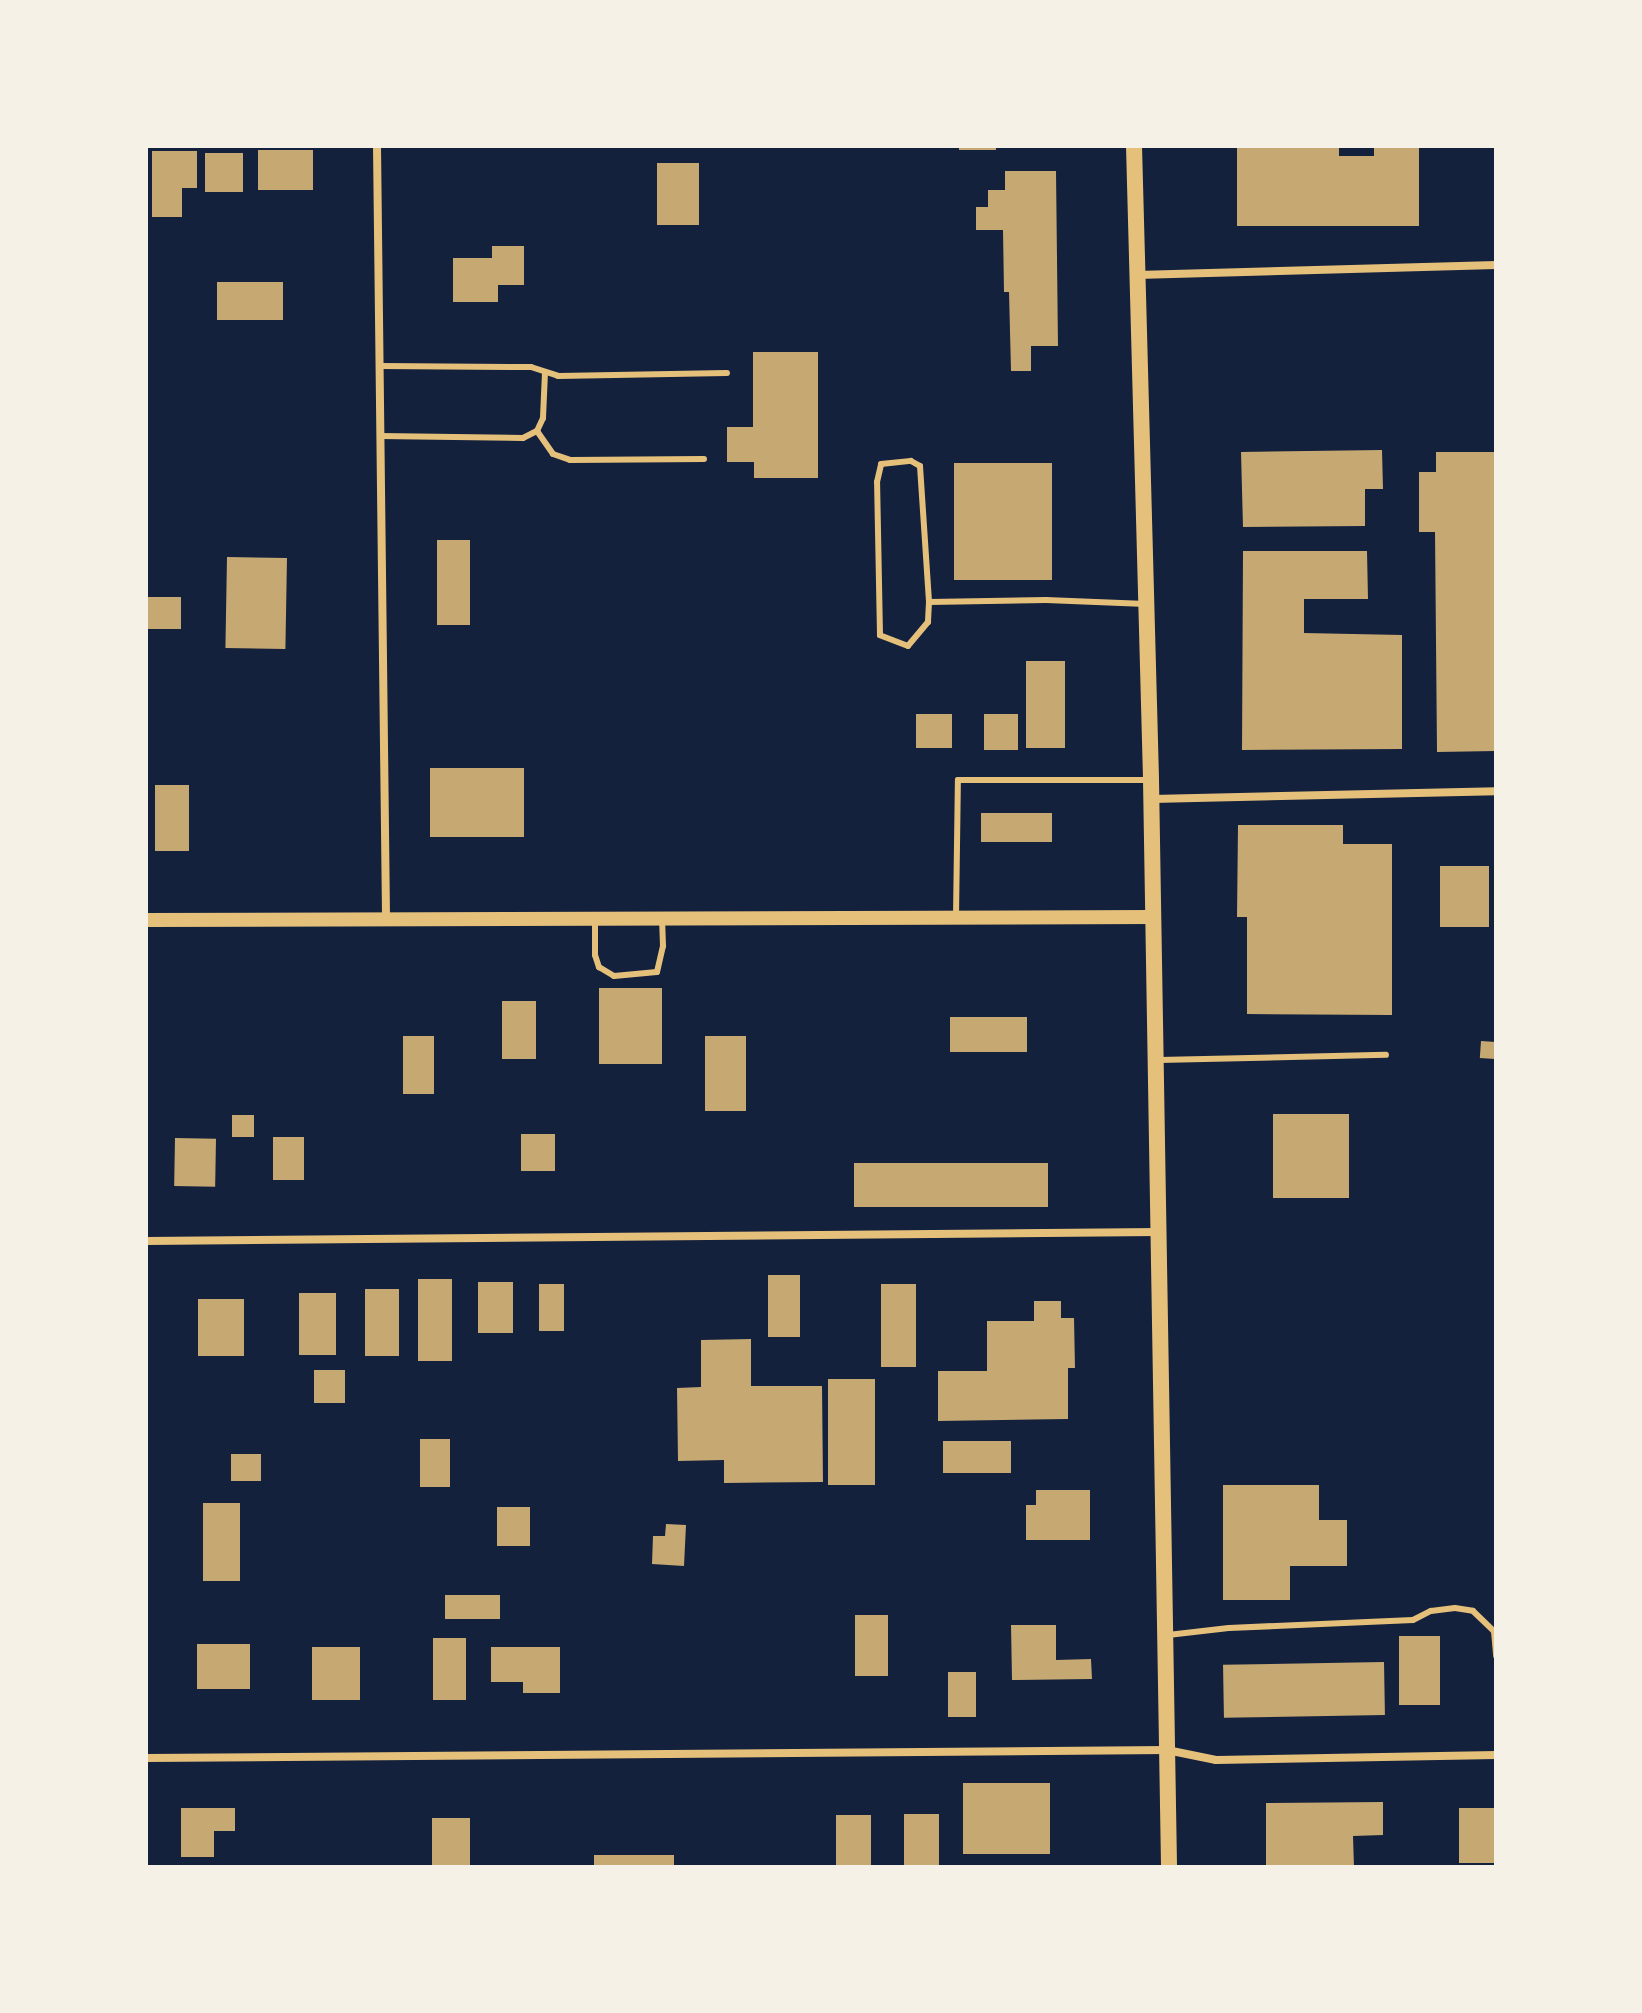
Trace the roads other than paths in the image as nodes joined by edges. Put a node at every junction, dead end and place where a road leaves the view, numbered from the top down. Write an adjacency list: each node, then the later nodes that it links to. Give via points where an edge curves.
1 (377, 146): 5 (street)
2 (1134, 146): 4 (main road)
3 (1496, 265): 4 (street)
4 (1136, 275): 12 (main road)
5 (380, 366): 6 (lane, via 531,367); 9 (street)
6 (545, 372): 7 (lane); 8 (lane, via 543,418)
7 (727, 373)
8 (537, 431): 9 (lane, via 523,438); 10 (lane, via 553,454 570,460)
9 (380, 436): 16 (street)
10 (704, 459)
11 (929, 602): 11 (lane, via 920,466 911,461 881,464 880,635 908,646 928,622); 12 (lane)
12 (1146, 604): 13 (main road)
13 (1151, 780): 15 (main road); 19 (lane, via 958,780)
14 (1496, 791): 15 (street)
15 (1151, 799): 20 (main road)
16 (386, 917): 17 (street); 21 (street)
17 (595, 917): 18 (street); 18 (lane, via 595,955 599,967 614,976 657,972)
18 (662, 917): 19 (street)
19 (956, 917): 20 (street)
20 (1153, 917): 23 (main road)
21 (146, 920)
22 (1386, 1055): 23 (lane)
23 (1155, 1060): 24 (main road)
24 (1158, 1232): 25 (street); 26 (main road)
25 (146, 1241)
26 (1165, 1636): 27 (lane, via 1413,1620 1455,1608 1473,1611 1494,1631); 28 (main road)
27 (1496, 1656)
28 (1167, 1750): 29 (street, via 1216,1760); 30 (street); 31 (main road)
29 (1496, 1755)
30 (146, 1758)
31 (1169, 1867)

